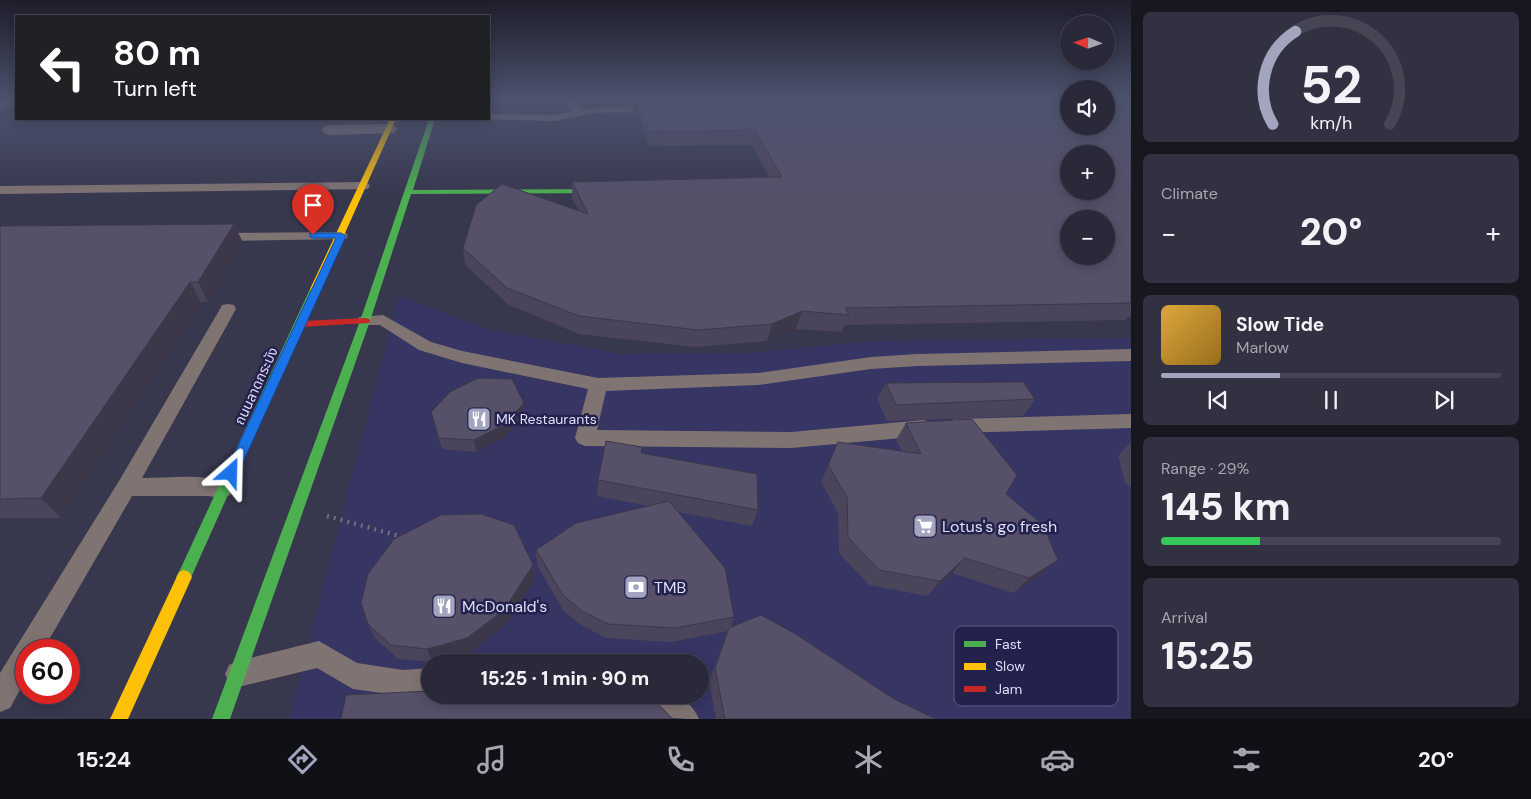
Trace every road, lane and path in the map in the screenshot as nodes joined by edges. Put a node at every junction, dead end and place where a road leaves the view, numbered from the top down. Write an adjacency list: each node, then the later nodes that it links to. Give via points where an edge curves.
1 (387, 133): 3 (main road, ถนนลาดกระบัง)
2 (428, 133): 6 (main road)
3 (364, 186): 4 (lane); 7 (main road, ถนนลาดกระบัง)
4 (0, 190)
5 (621, 190): 6 (main road)
6 (408, 192): 10 (main road)
7 (341, 236): 8 (lane); 11 (main road, ถนนลาดกระบัง)
8 (205, 237)
9 (228, 309): 15 (lane)
10 (365, 321): 11 (main road); 13 (lane, via 383,320 425,346 462,358); 21 (main road)
11 (301, 324): 16 (main road, ถนนลาดกระบัง)
12 (1131, 355): 13 (lane, via 917,360 758,379)
13 (598, 385): 14 (lane, via 585,438 791,440 938,427)
14 (1131, 421)
15 (126, 487): 16 (lane); 19 (lane)
16 (224, 489): 25 (main road, ถนนลาดกระบัง)
17 (319, 514): 18 (path)
18 (413, 540)
19 (36, 639)
20 (15, 673): 23 (lane)
21 (237, 674): 22 (lane, via 319,654 352,676 403,684); 26 (main road)
22 (421, 682)
23 (0, 698)
24 (664, 704): 27 (lane)
25 (119, 719)
26 (221, 719)
27 (684, 719)

